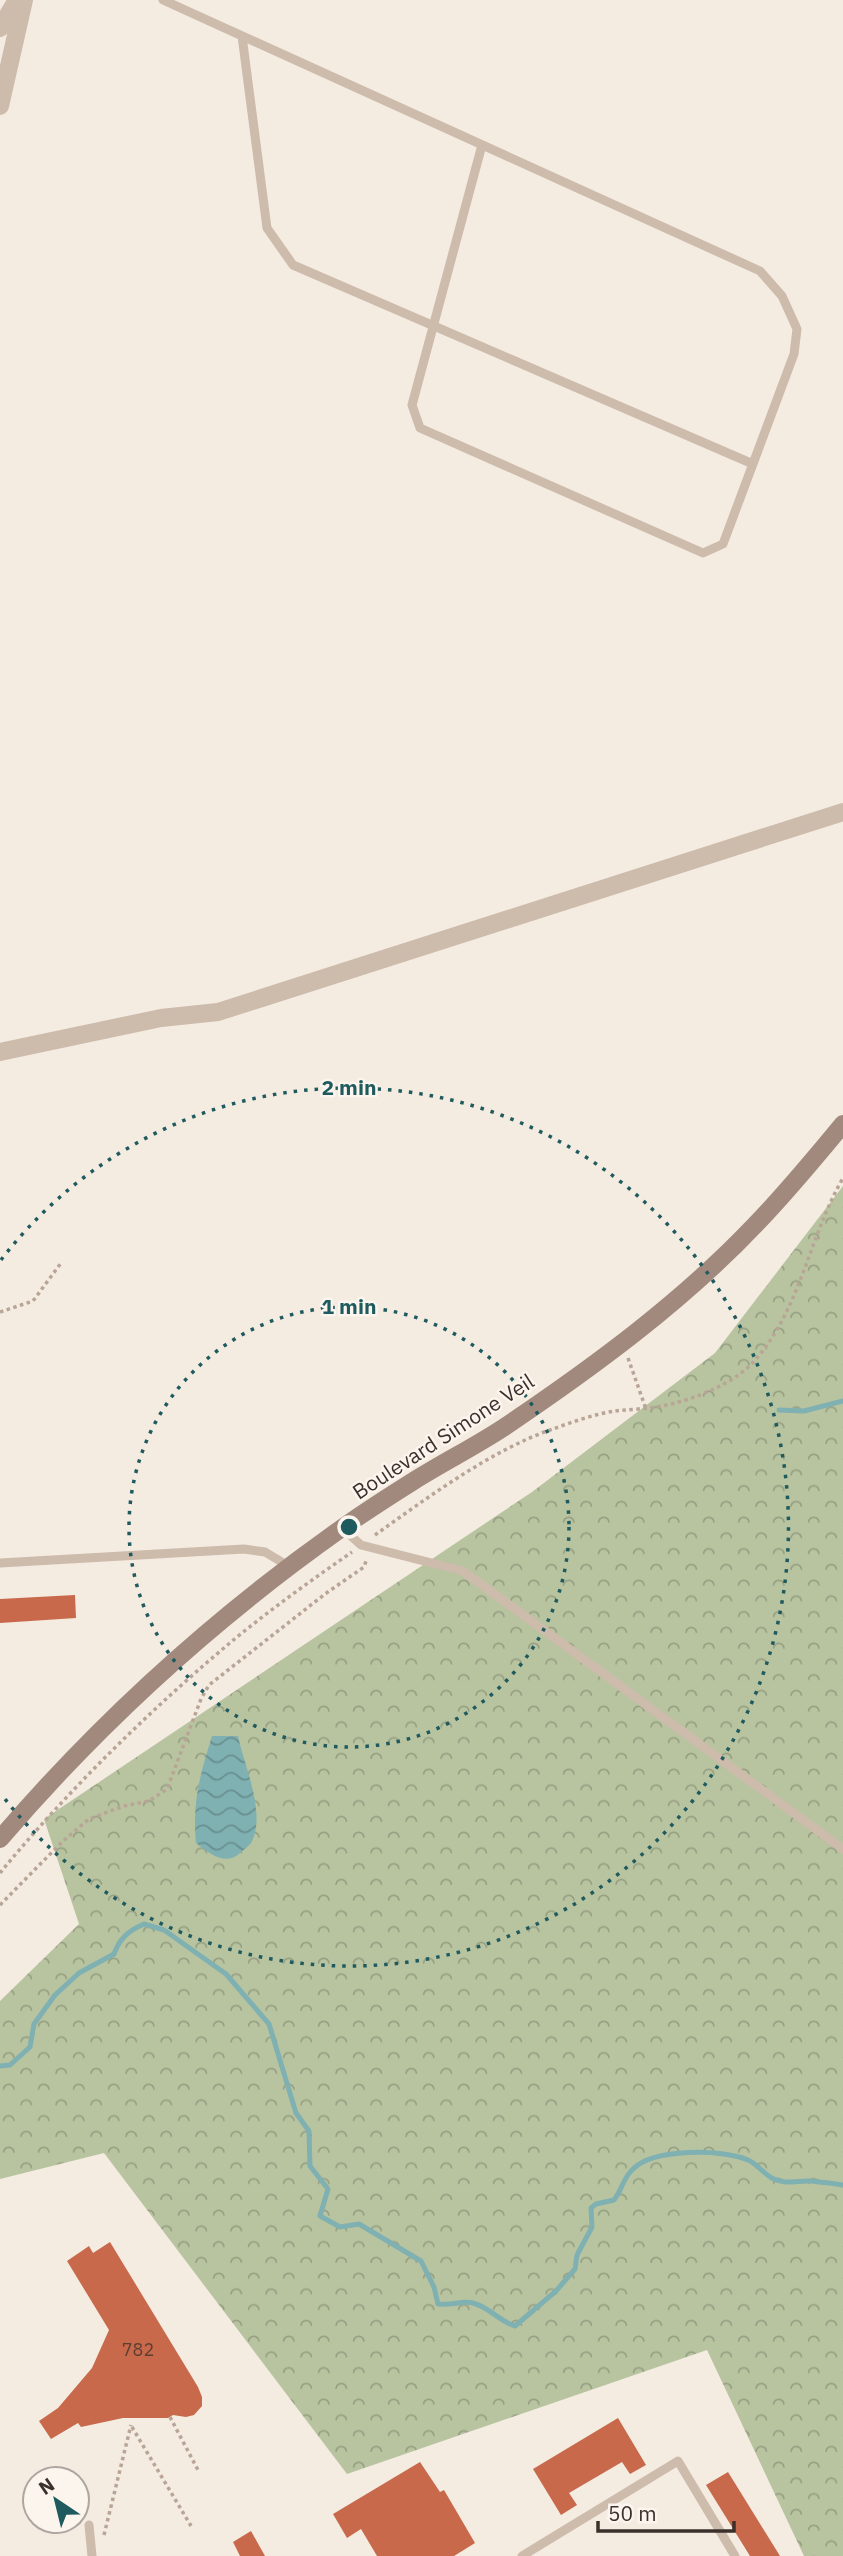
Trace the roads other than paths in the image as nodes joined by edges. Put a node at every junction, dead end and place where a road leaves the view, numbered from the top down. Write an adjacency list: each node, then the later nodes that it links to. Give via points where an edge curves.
1 (17, 0): 4 (street)
2 (24, 0): 6 (street)
3 (163, 0): 5 (lane)
4 (0, 29)
5 (242, 36): 7 (lane); 8 (lane, via 267,228 293,265)
6 (0, 106)
7 (482, 145): 8 (lane); 9 (lane, via 760,271 782,296 797,329 794,354)
8 (433, 326): 9 (lane); 9 (lane, via 412,405 420,428 703,554 723,544)
9 (753, 464)
10 (843, 813): 11 (street, via 218,1013 161,1018)
11 (0, 1052)
12 (843, 1124): 13 (main road, Boulevard Simone Veil, via 754,1227 624,1341 501,1429)
13 (342, 1528): 15 (main road, Boulevard Simone Veil); 17 (lane, via 361,1545 463,1571)
14 (0, 1563): 15 (lane, via 244,1549 265,1552)
15 (289, 1567): 16 (main road, Boulevard Simone Veil, via 146,1686)
16 (0, 1839)
17 (843, 1849)
18 (90, 2535): 19 (lane)
19 (92, 2556)
20 (522, 2556): 21 (lane, via 678,2461)
21 (735, 2556)

